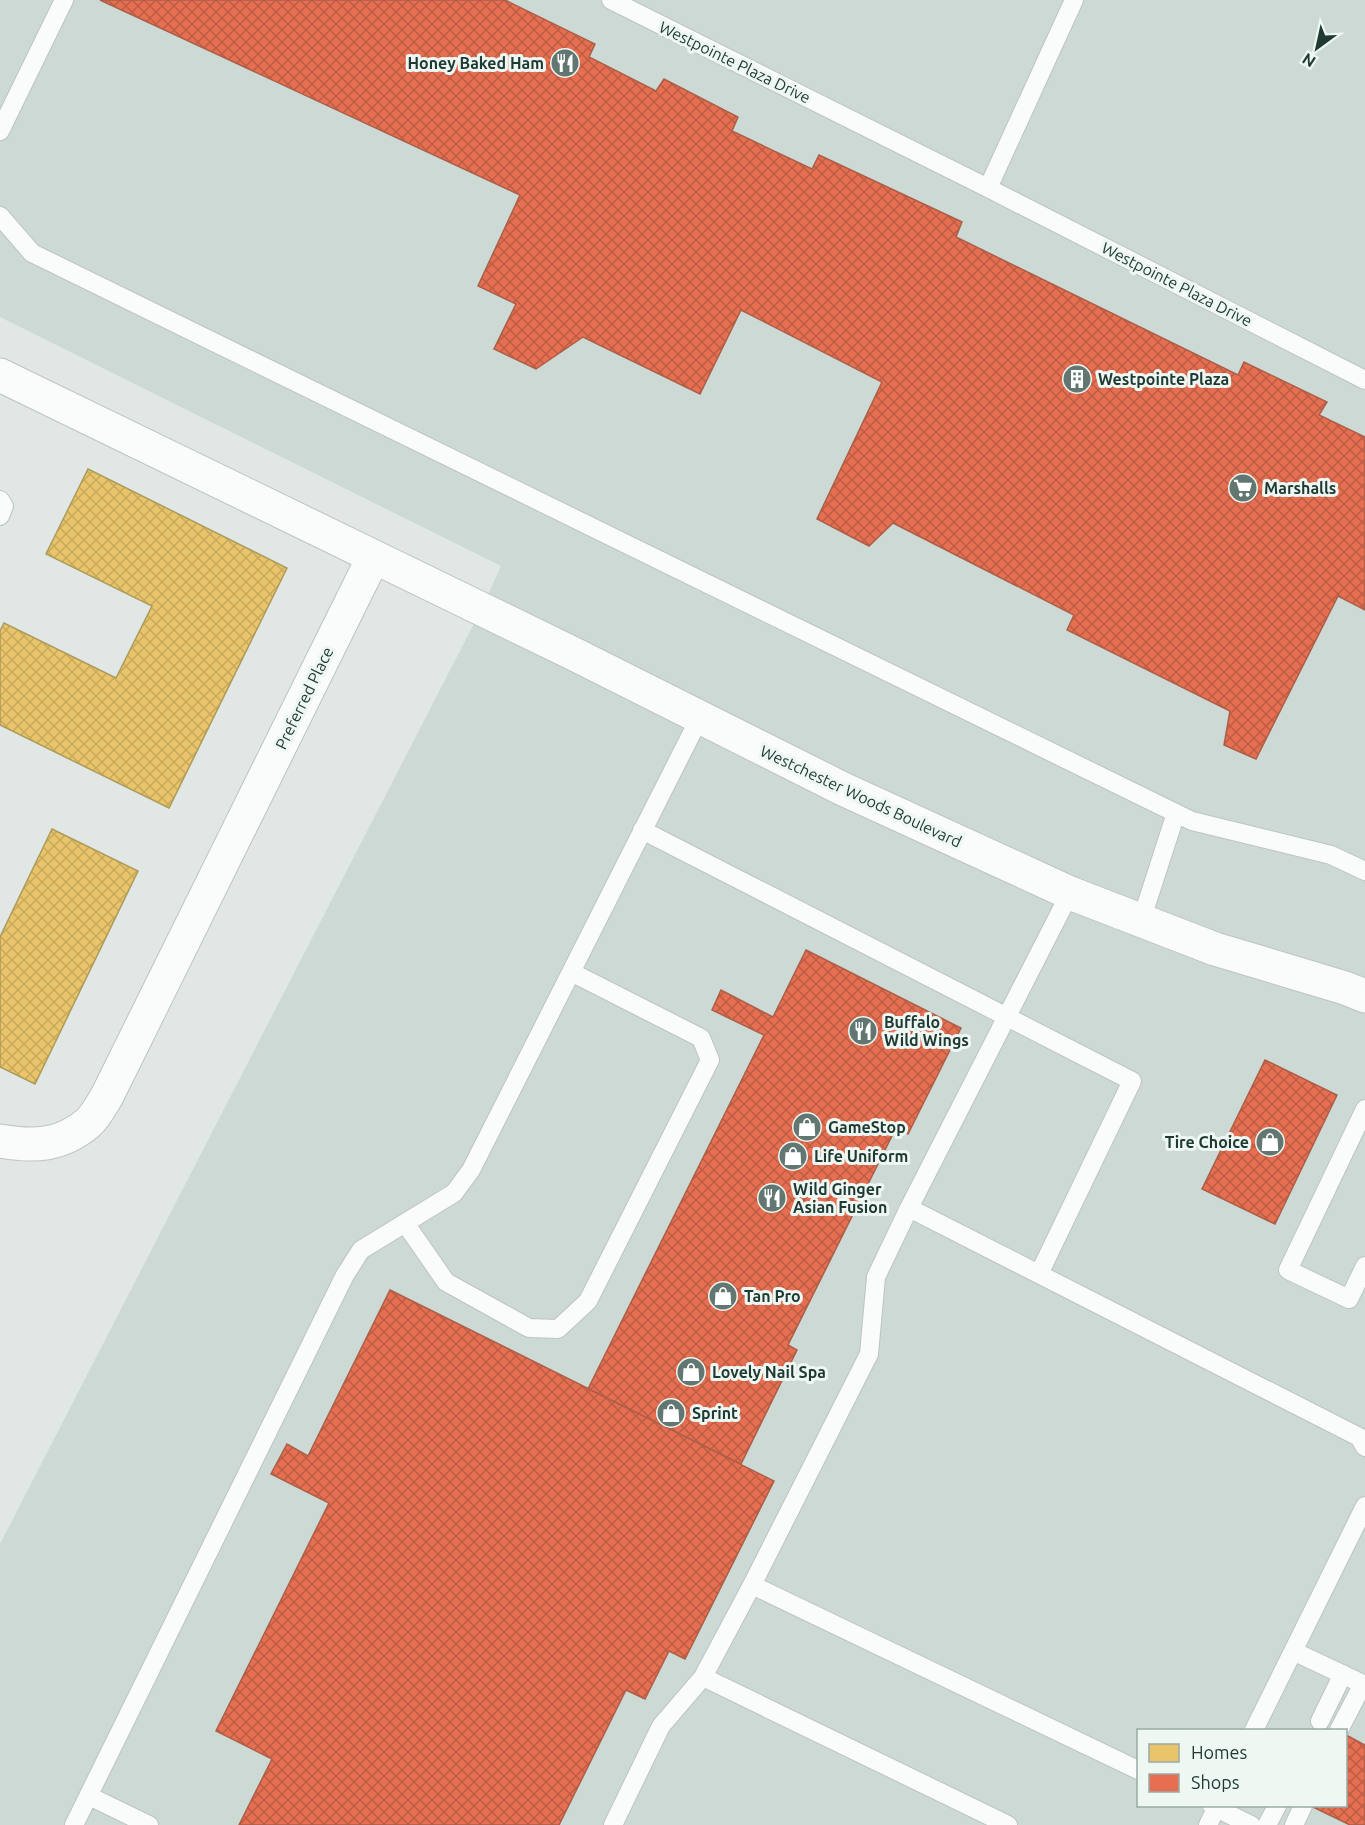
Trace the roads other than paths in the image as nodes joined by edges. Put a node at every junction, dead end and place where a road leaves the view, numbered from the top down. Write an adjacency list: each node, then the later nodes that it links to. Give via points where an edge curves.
1 (64, 0): 4 (lane)
2 (611, 0): 5 (lane, Westpointe Plaza Drive)
3 (1074, 0): 5 (lane)
4 (0, 131)
5 (988, 188): 8 (lane, Westpointe Plaza Drive)
6 (0, 216): 13 (lane, via 32,253)
7 (0, 375): 11 (street)
8 (1365, 380)
9 (0, 500): 10 (lane)
10 (0, 516)
11 (373, 558): 12 (street, Westchester Woods Boulevard); 22 (street, Preferred Place, via 107,1096 90,1122 58,1142 22,1145)
12 (700, 717): 14 (lane); 16 (street, Westchester Woods Boulevard, via 843,789)
13 (1176, 813): 15 (lane, via 1192,821 1331,855); 17 (lane)
14 (642, 830): 18 (lane); 20 (lane)
15 (1365, 871)
16 (1070, 893): 17 (street, Westchester Woods Boulevard); 20 (lane)
17 (1141, 921): 19 (street, Westchester Woods Boulevard, via 1215,949)
18 (571, 972): 24 (lane, via 471,1170 454,1193); 24 (lane, via 701,1038 710,1060 588,1301 558,1329 529,1328 446,1282)
19 (1365, 996)
20 (1007, 1017): 23 (lane); 26 (lane, via 1131,1081)
21 (1365, 1109): 25 (lane, via 1288,1270 1349,1299)
22 (0, 1141)
23 (909, 1208): 26 (lane); 29 (lane, via 876,1277 869,1354)
24 (405, 1223): 38 (lane, via 361,1250 345,1275)
25 (1365, 1266)
26 (1039, 1274): 27 (lane, via 1359,1437)
27 (1365, 1447)
28 (1364, 1508): 30 (lane)
29 (752, 1585): 32 (lane); 37 (lane)
30 (1293, 1652): 31 (lane); 35 (lane)
31 (1343, 1674): 33 (lane); 34 (lane)
32 (703, 1677): 45 (lane, via 661,1726); 46 (lane)
33 (1364, 1684): 36 (lane)
34 (1320, 1721)
35 (1255, 1729)
36 (1340, 1729)
37 (1137, 1770)
38 (89, 1796): 43 (lane); 44 (lane)
39 (1215, 1807): 47 (lane)
40 (1217, 1807): 48 (lane)
41 (1276, 1807): 49 (lane)
42 (1303, 1807): 50 (lane)
43 (74, 1825)
44 (149, 1825)
45 (613, 1825)
46 (1008, 1825)
47 (1208, 1825)
48 (1251, 1825)
49 (1267, 1825)
50 (1294, 1825)

